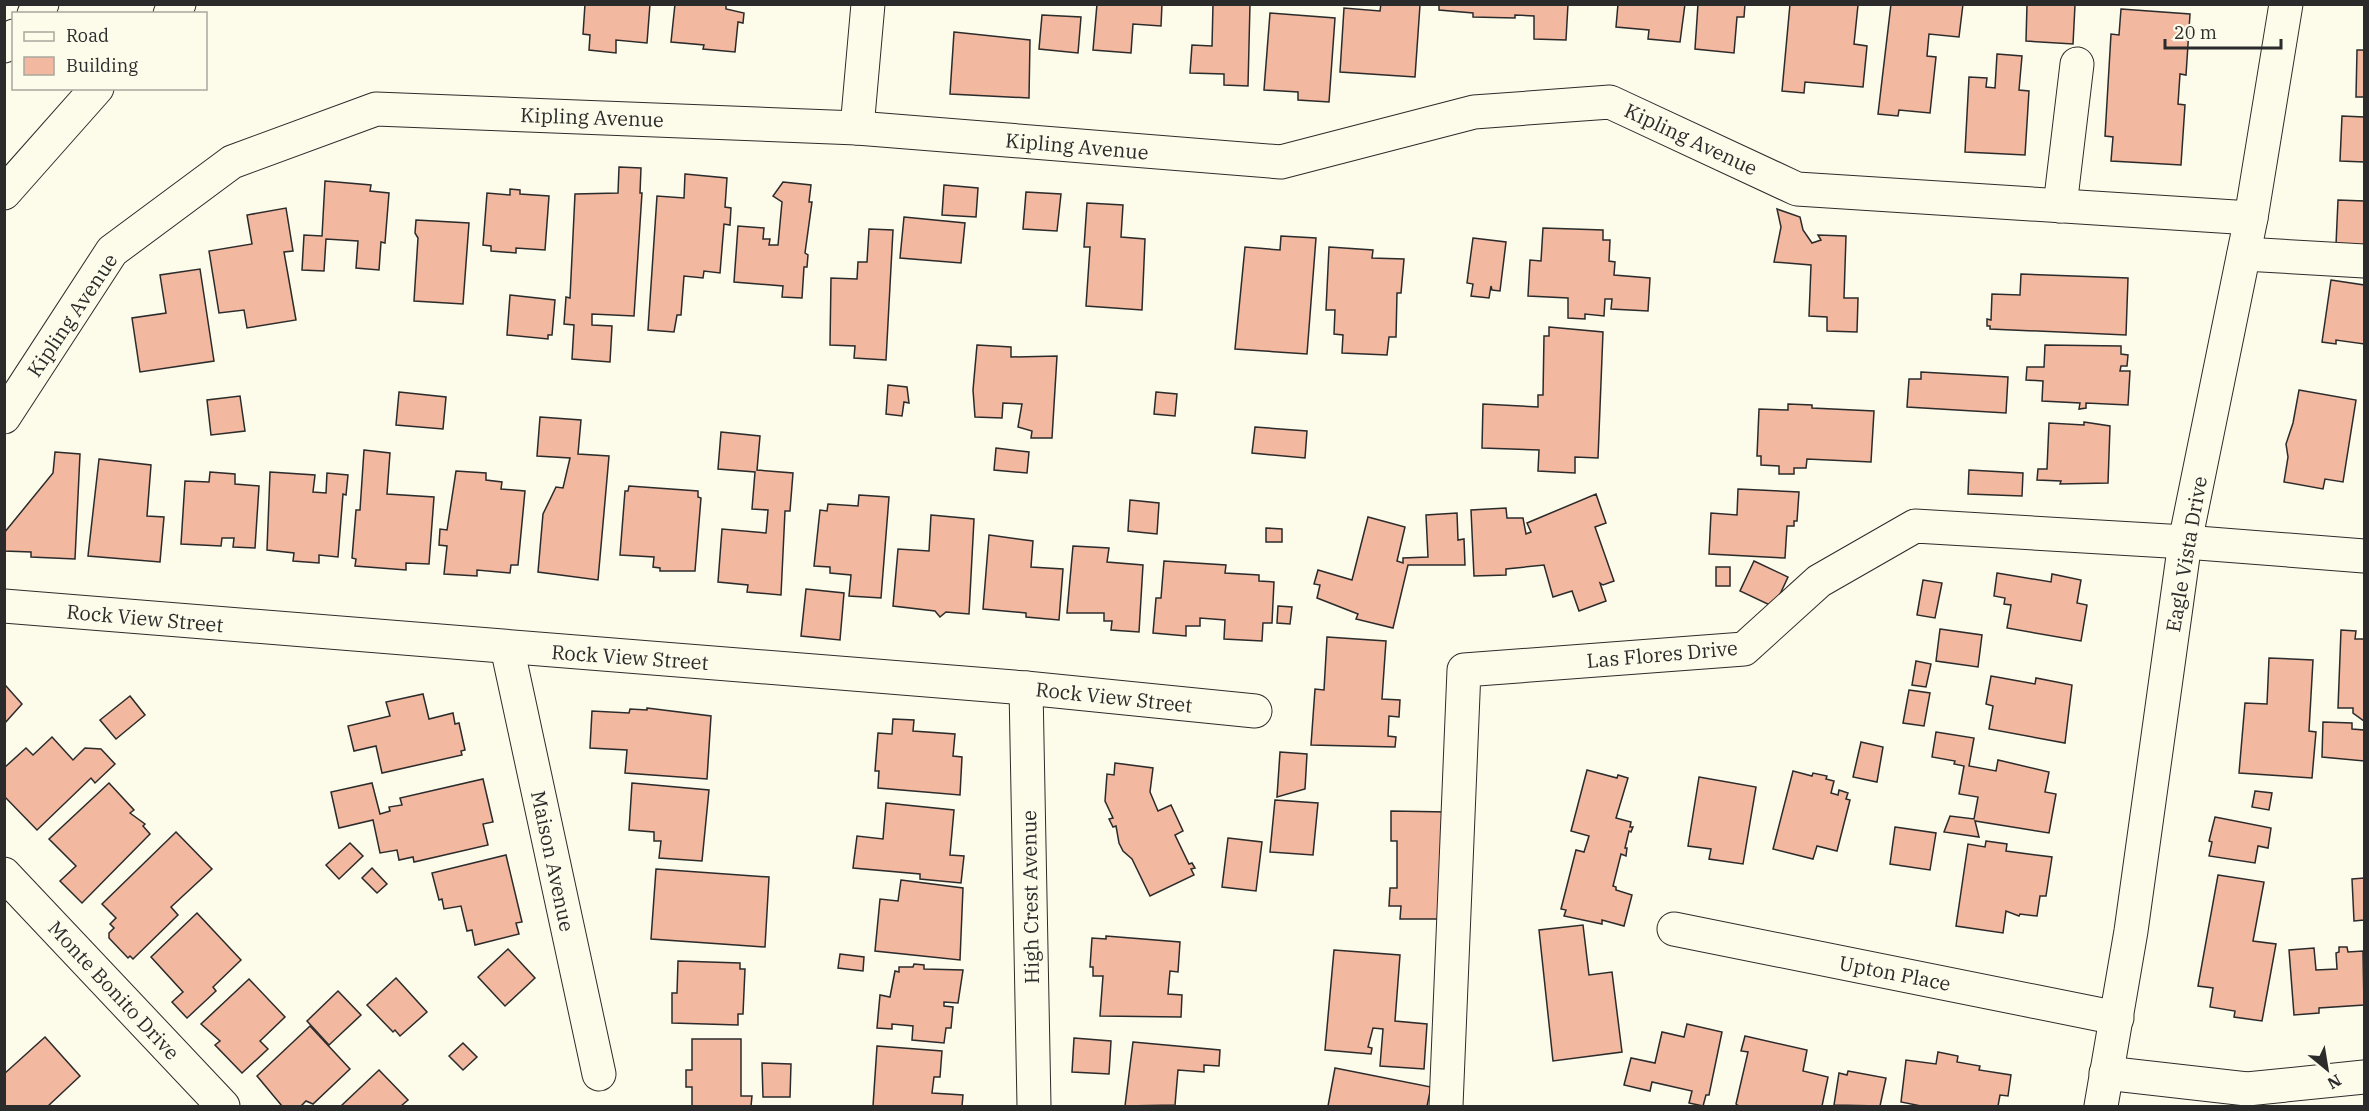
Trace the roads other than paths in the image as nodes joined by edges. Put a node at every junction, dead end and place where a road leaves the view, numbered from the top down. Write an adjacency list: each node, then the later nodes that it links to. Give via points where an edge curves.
1 (868, 4): 5 (main road)
2 (2286, 4): 8 (main road, Eagle Vista Drive)
3 (2077, 64): 7 (main road)
4 (95, 90): 6 (main road)
5 (857, 128): 7 (main road, Kipling Avenue, via 1281,162 1474,112 1610,102 1797,189); 11 (main road, Kipling Avenue, via 376,109 232,162 112,251)
6 (4, 193)
7 (2060, 206): 8 (main road, Kipling Avenue)
8 (2251, 218): 9 (main road, Eagle Vista Drive)
9 (2244, 254): 10 (main road); 12 (main road, Eagle Vista Drive)
10 (2364, 261)
11 (4, 417)
12 (2185, 542): 13 (main road, Las Flores Drive); 20 (main road, Eagle Vista Drive); 26 (main road, Las Flores Drive, via 1915,526 1820,581 1744,649 1464,670)
13 (2364, 556)
14 (4, 606): 15 (main road, Rock View Street)
15 (507, 647): 16 (main road, Rock View Street); 22 (main road, Maison Avenue)
16 (1026, 688): 17 (main road, Rock View Street); 25 (main road, High Crest Avenue)
17 (1255, 711)
18 (4, 874): 24 (main road, Monte Bonito Drive)
19 (1674, 929): 20 (main road, Upton Place)
20 (2117, 1018): 21 (main road, Eagle Vista Drive)
21 (2106, 1073): 23 (main road, via 2247,1089); 27 (main road, Eagle Vista Drive)
22 (599, 1074)
23 (2364, 1077)
24 (224, 1107)
25 (1034, 1107)
26 (1446, 1107)
27 (2101, 1107)

